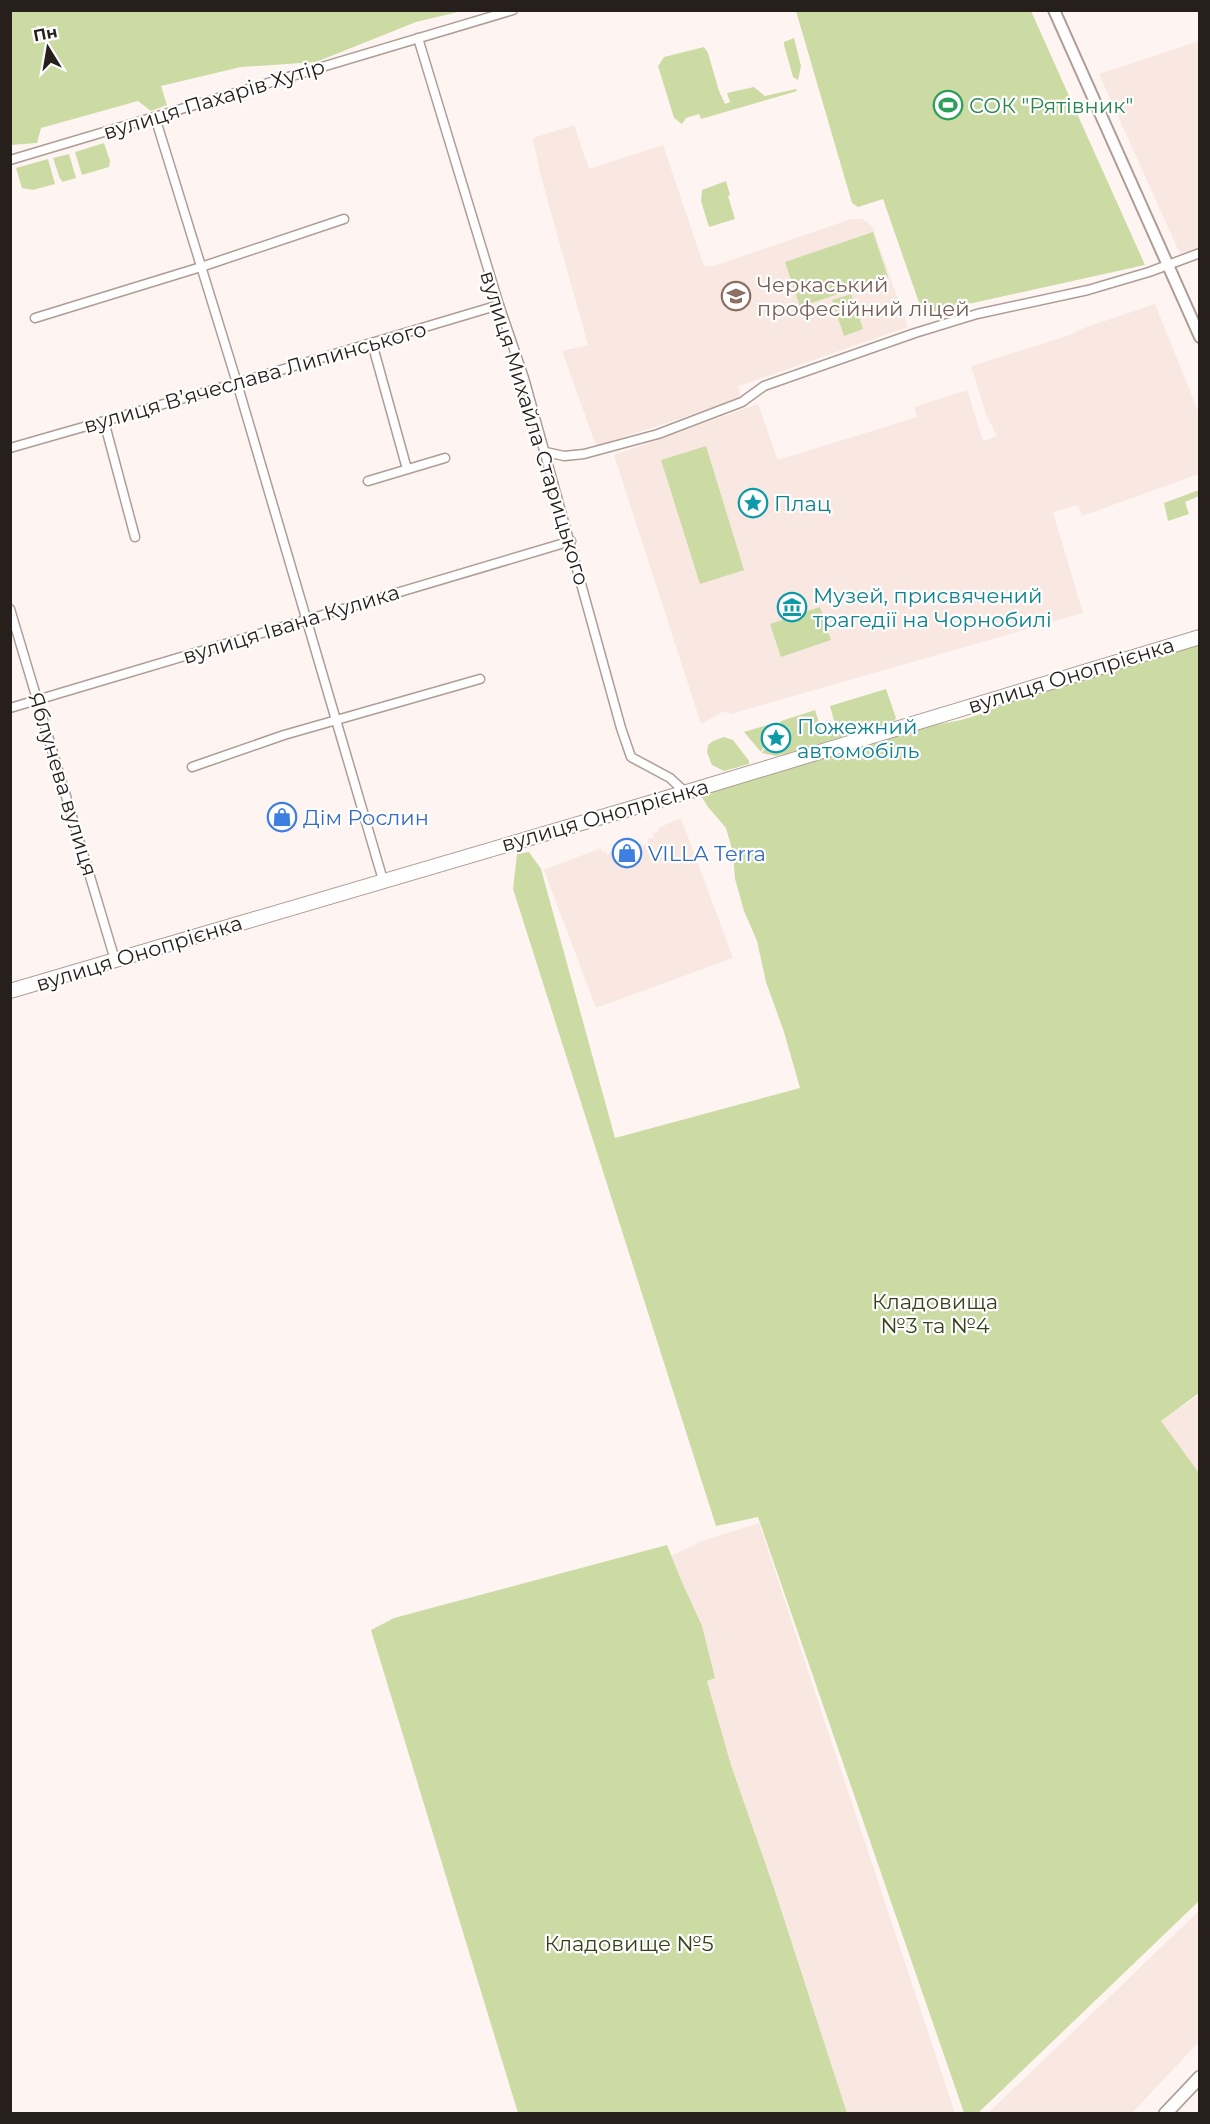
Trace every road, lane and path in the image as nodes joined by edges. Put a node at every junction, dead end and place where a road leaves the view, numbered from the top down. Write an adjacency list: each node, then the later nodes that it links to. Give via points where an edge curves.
1 (513, 10): 3 (street, вулиця Пахарів Хутір)
2 (1054, 10): 8 (street)
3 (418, 38): 4 (street, вулиця Пахарів Хутір); 10 (street, вулиця Михайла Старицького)
4 (155, 117): 5 (street, вулиця Пахарів Хутір); 9 (street)
5 (10, 160)
6 (344, 219): 9 (street)
7 (1200, 253): 8 (street)
8 (1166, 264): 12 (street); 17 (street, via 1088,290 977,314 915,333 765,386 742,402 637,441 584,454)
9 (201, 267): 11 (street); 14 (street)
10 (499, 305): 13 (street, вулиця Вʼячеслава Липинського); 17 (street, вулиця Михайла Старицького)
11 (35, 318)
12 (1200, 337)
13 (372, 343): 14 (street, вулиця Вʼячеслава Липинського); 19 (street)
14 (237, 383): 15 (street, вулиця Вʼячеслава Липинського); 24 (street)
15 (104, 421): 16 (street, вулиця Вʼячеслава Липинського); 21 (street)
16 (10, 448)
17 (546, 452): 22 (street, вулиця Михайла Старицького)
18 (445, 458): 19 (street)
19 (407, 469): 20 (street)
20 (368, 481)
21 (135, 537)
22 (571, 541): 24 (street, вулиця Івана Кулика); 31 (street, вулиця Михайла Старицького, via 632,757 670,778)
23 (10, 609): 27 (street, Яблунева вулиця)
24 (308, 619): 27 (street, вулиця Івана Кулика); 29 (street)
25 (1200, 637): 31 (main road, вулиця Онопрієнка)
26 (480, 680): 29 (street)
27 (37, 700): 28 (street, вулиця Івана Кулика); 33 (street, Яблунева вулиця)
28 (10, 708)
29 (336, 720): 30 (street); 32 (street)
30 (192, 767)
31 (685, 792): 32 (main road, вулиця Онопрієнка)
32 (383, 880): 33 (main road, вулиця Онопрієнка)
33 (115, 960): 34 (main road, вулиця Онопрієнка)
34 (10, 991)
35 (1200, 2077): 36 (main road)
36 (1165, 2114)

